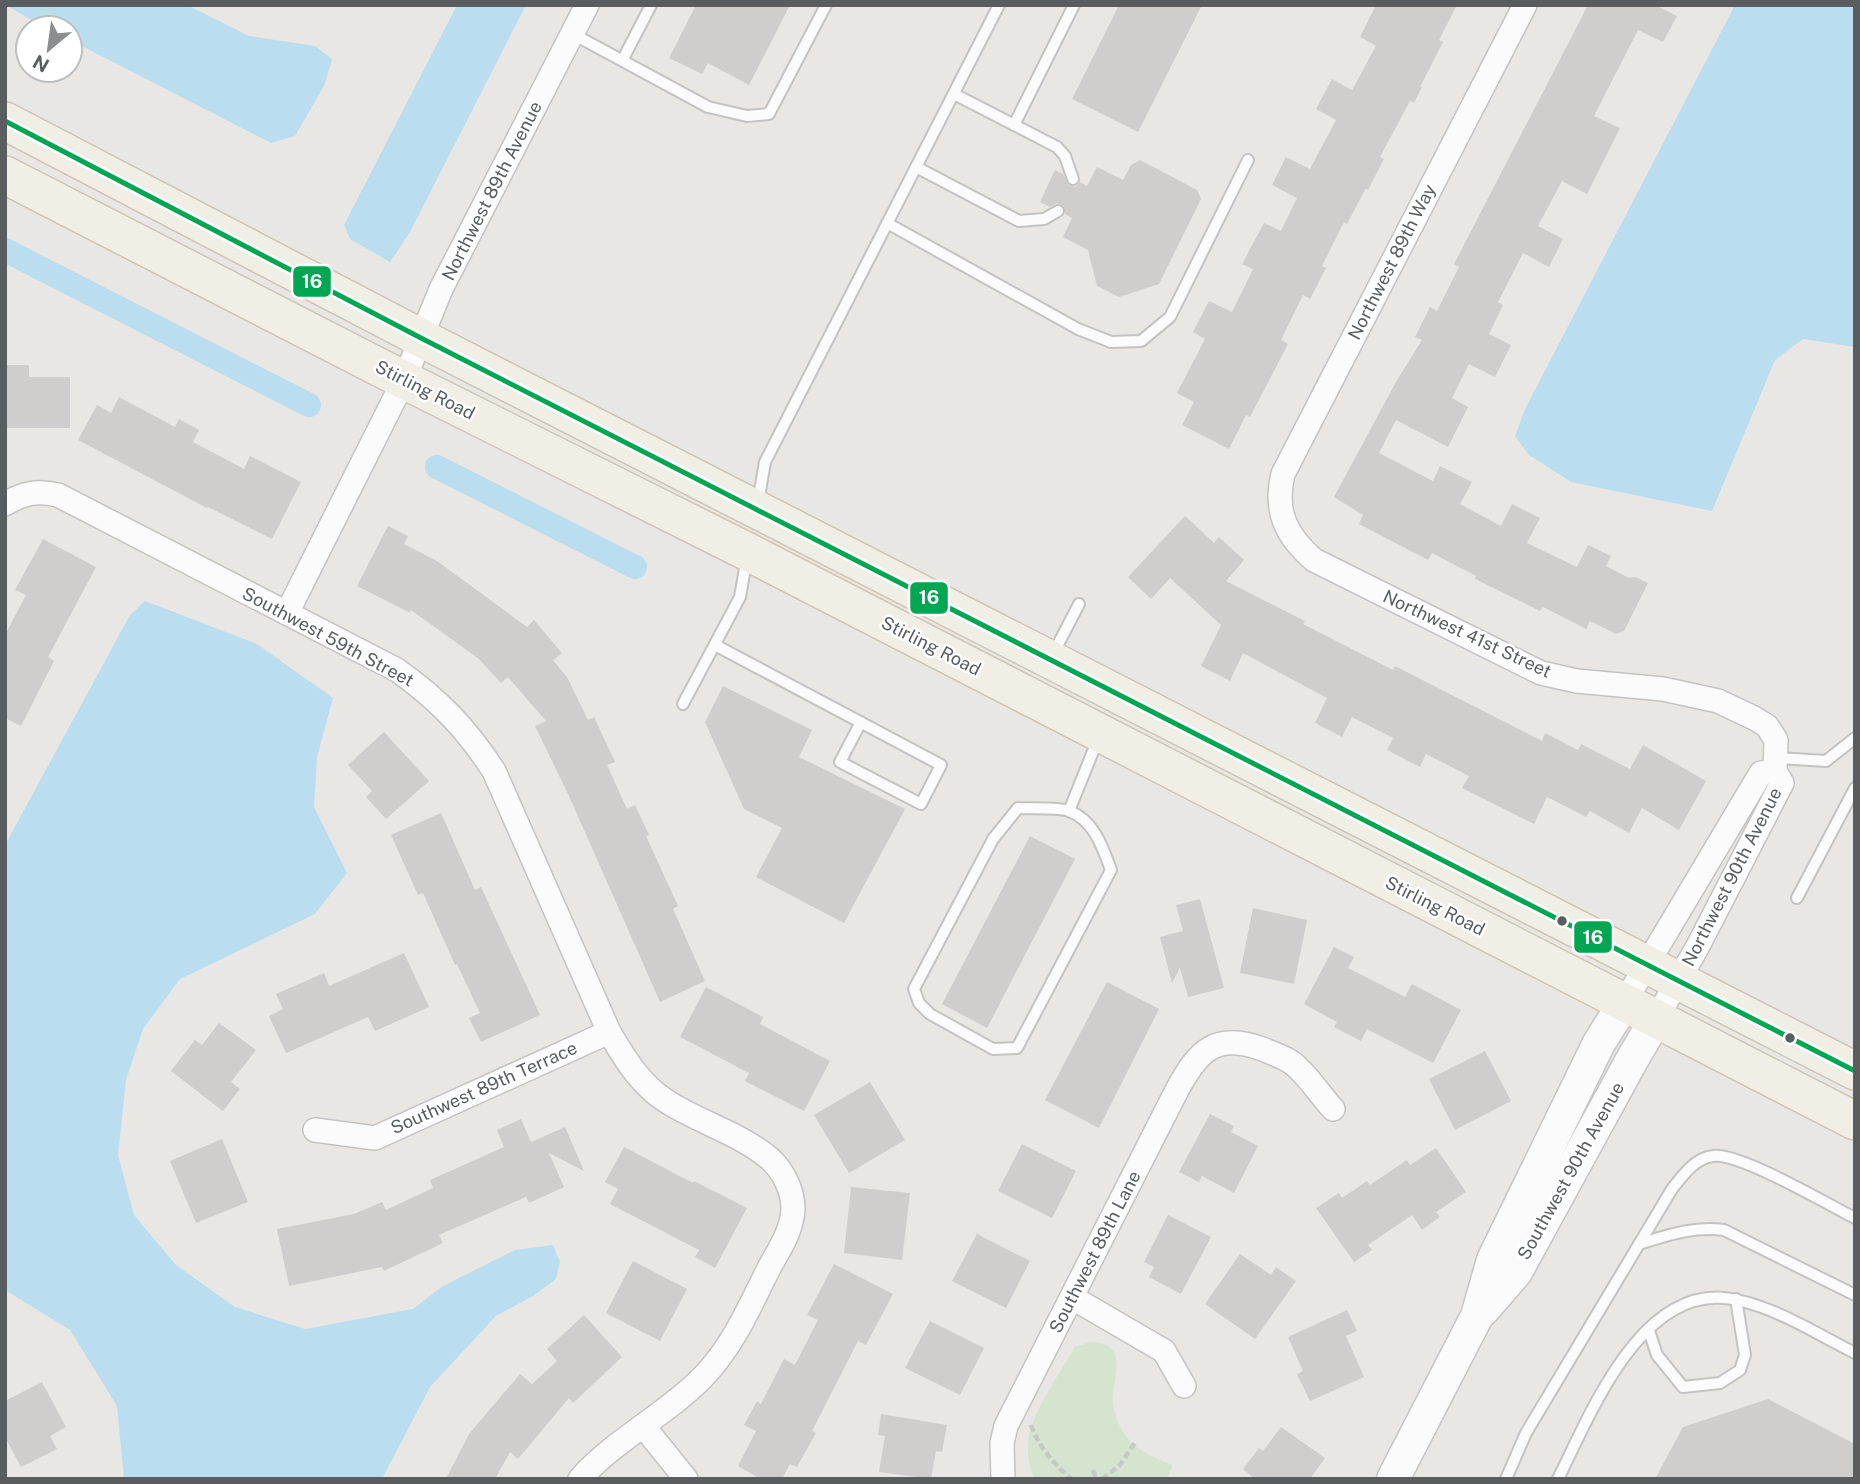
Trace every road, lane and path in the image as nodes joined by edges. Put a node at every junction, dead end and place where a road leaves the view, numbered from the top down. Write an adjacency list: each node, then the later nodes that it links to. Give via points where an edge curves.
1 (587, 5): 7 (street, Northwest 89th Avenue)
2 (651, 5): 8 (lane)
3 (826, 5): 8 (lane, via 769,114 747,116 708,107)
4 (999, 5): 9 (lane)
5 (1074, 5): 11 (lane)
6 (1525, 5): 22 (street, Northwest 89th Way, via 1283,474 1278,493)
7 (573, 34): 8 (lane); 18 (street, Northwest 89th Avenue, via 441,289)
8 (623, 59)
9 (954, 94): 11 (lane); 13 (lane)
10 (5, 121): 18 (main road)
11 (1014, 125): 15 (lane, via 1057,147)
12 (1248, 160): 17 (lane, via 1170,317 1140,341 1111,342 1078,329)
13 (916, 167): 16 (lane, via 1019,221 1044,219); 17 (lane)
14 (5, 175): 19 (main road, Stirling Road)
15 (1073, 179)
16 (1058, 211)
17 (887, 223): 21 (lane, via 765,462)
18 (421, 338): 19 (street, Northwest 89th Avenue); 21 (main road)
19 (404, 380): 23 (main road, Stirling Road); 25 (street, Northwest 89th Avenue)
20 (5, 503): 25 (street, Southwest 59th Street, via 29,493 58,495)
21 (757, 508): 23 (main road); 27 (main road)
22 (1285, 523): 29 (street, Northwest 41st Street, via 1295,544 1314,560 1541,673 1663,689 1718,701)
23 (748, 552): 26 (lane, via 740,597); 31 (main road, Stirling Road)
24 (1079, 604): 27 (lane)
25 (287, 613): 41 (street, Southwest 59th Street, via 397,670 426,691 473,740 494,771)
26 (715, 645): 28 (lane); 30 (lane)
27 (1051, 659): 37 (main road)
28 (683, 704)
29 (1754, 718): 33 (street, Northwest 90th Avenue, via 1767,726 1776,740)
30 (861, 722): 30 (lane, via 840,762 921,804 941,765)
31 (1100, 734): 35 (lane); 39 (main road, Stirling Road)
32 (1855, 738): 33 (lane, via 1826,761)
33 (1776, 765): 37 (street, Northwest 90th Avenue, via 1761,773); 38 (street, Northwest 90th Avenue, via 1783,783)
34 (1855, 788): 36 (lane)
35 (1069, 811): 35 (lane, via 1018,808 993,839 914,989 930,1014 993,1049 1017,1048 1111,870 1101,840)
36 (1797, 898)
37 (1645, 965): 38 (main road); 39 (street, Northwest 90th Avenue)
38 (1678, 981): 40 (street, Northwest 90th Avenue); 42 (main road)
39 (1624, 1003): 40 (main road, Stirling Road); 51 (street, Southwest 90th Avenue, via 1599,1043 1493,1260)
40 (1656, 1019): 44 (main road, Stirling Road); 51 (street, Southwest 90th Avenue, via 1516,1272)
41 (610, 1032): 45 (street, Southwest 89th Terrace, via 375,1138); 56 (street, Southwest 59th Street, via 645,1084 668,1103 770,1159 784,1175 793,1209 789,1230 720,1357)
42 (1855, 1071)
43 (1333, 1109): 49 (street, Southwest 89th Lane, via 1296,1066 1254,1046 1223,1042 1204,1053 1185,1074)
44 (1855, 1121)
45 (315, 1130)
46 (1855, 1218): 47 (lane, via 1740,1159 1713,1156 1685,1173)
47 (1639, 1244): 48 (lane, via 1685,1230 1724,1230); 66 (lane, via 1526,1433)
48 (1855, 1295)
49 (1073, 1298): 54 (street, via 1164,1351); 61 (street, Southwest 89th Lane, via 1006,1426)
50 (1736, 1299): 52 (lane, via 1710,1297 1676,1307); 52 (lane, via 1745,1355 1740,1370 1720,1383 1683,1387 1657,1355); 53 (lane, via 1770,1310)
51 (1477, 1316): 65 (street, Southwest 90th Avenue)
52 (1649, 1331): 67 (lane, via 1613,1371)
53 (1855, 1353)
54 (1184, 1386)
55 (1031, 1424): 62 (path, via 1041,1447)
56 (644, 1427): 59 (street, Southwest 59th Street, via 602,1456); 60 (street)
57 (1136, 1441): 64 (path, via 1120,1465)
58 (1093, 1470): 63 (path)
59 (580, 1479)
60 (686, 1479)
61 (1003, 1479)
62 (1071, 1479)
63 (1096, 1479)
64 (1102, 1479)
65 (1393, 1479)
66 (1506, 1479)
67 (1558, 1479)

